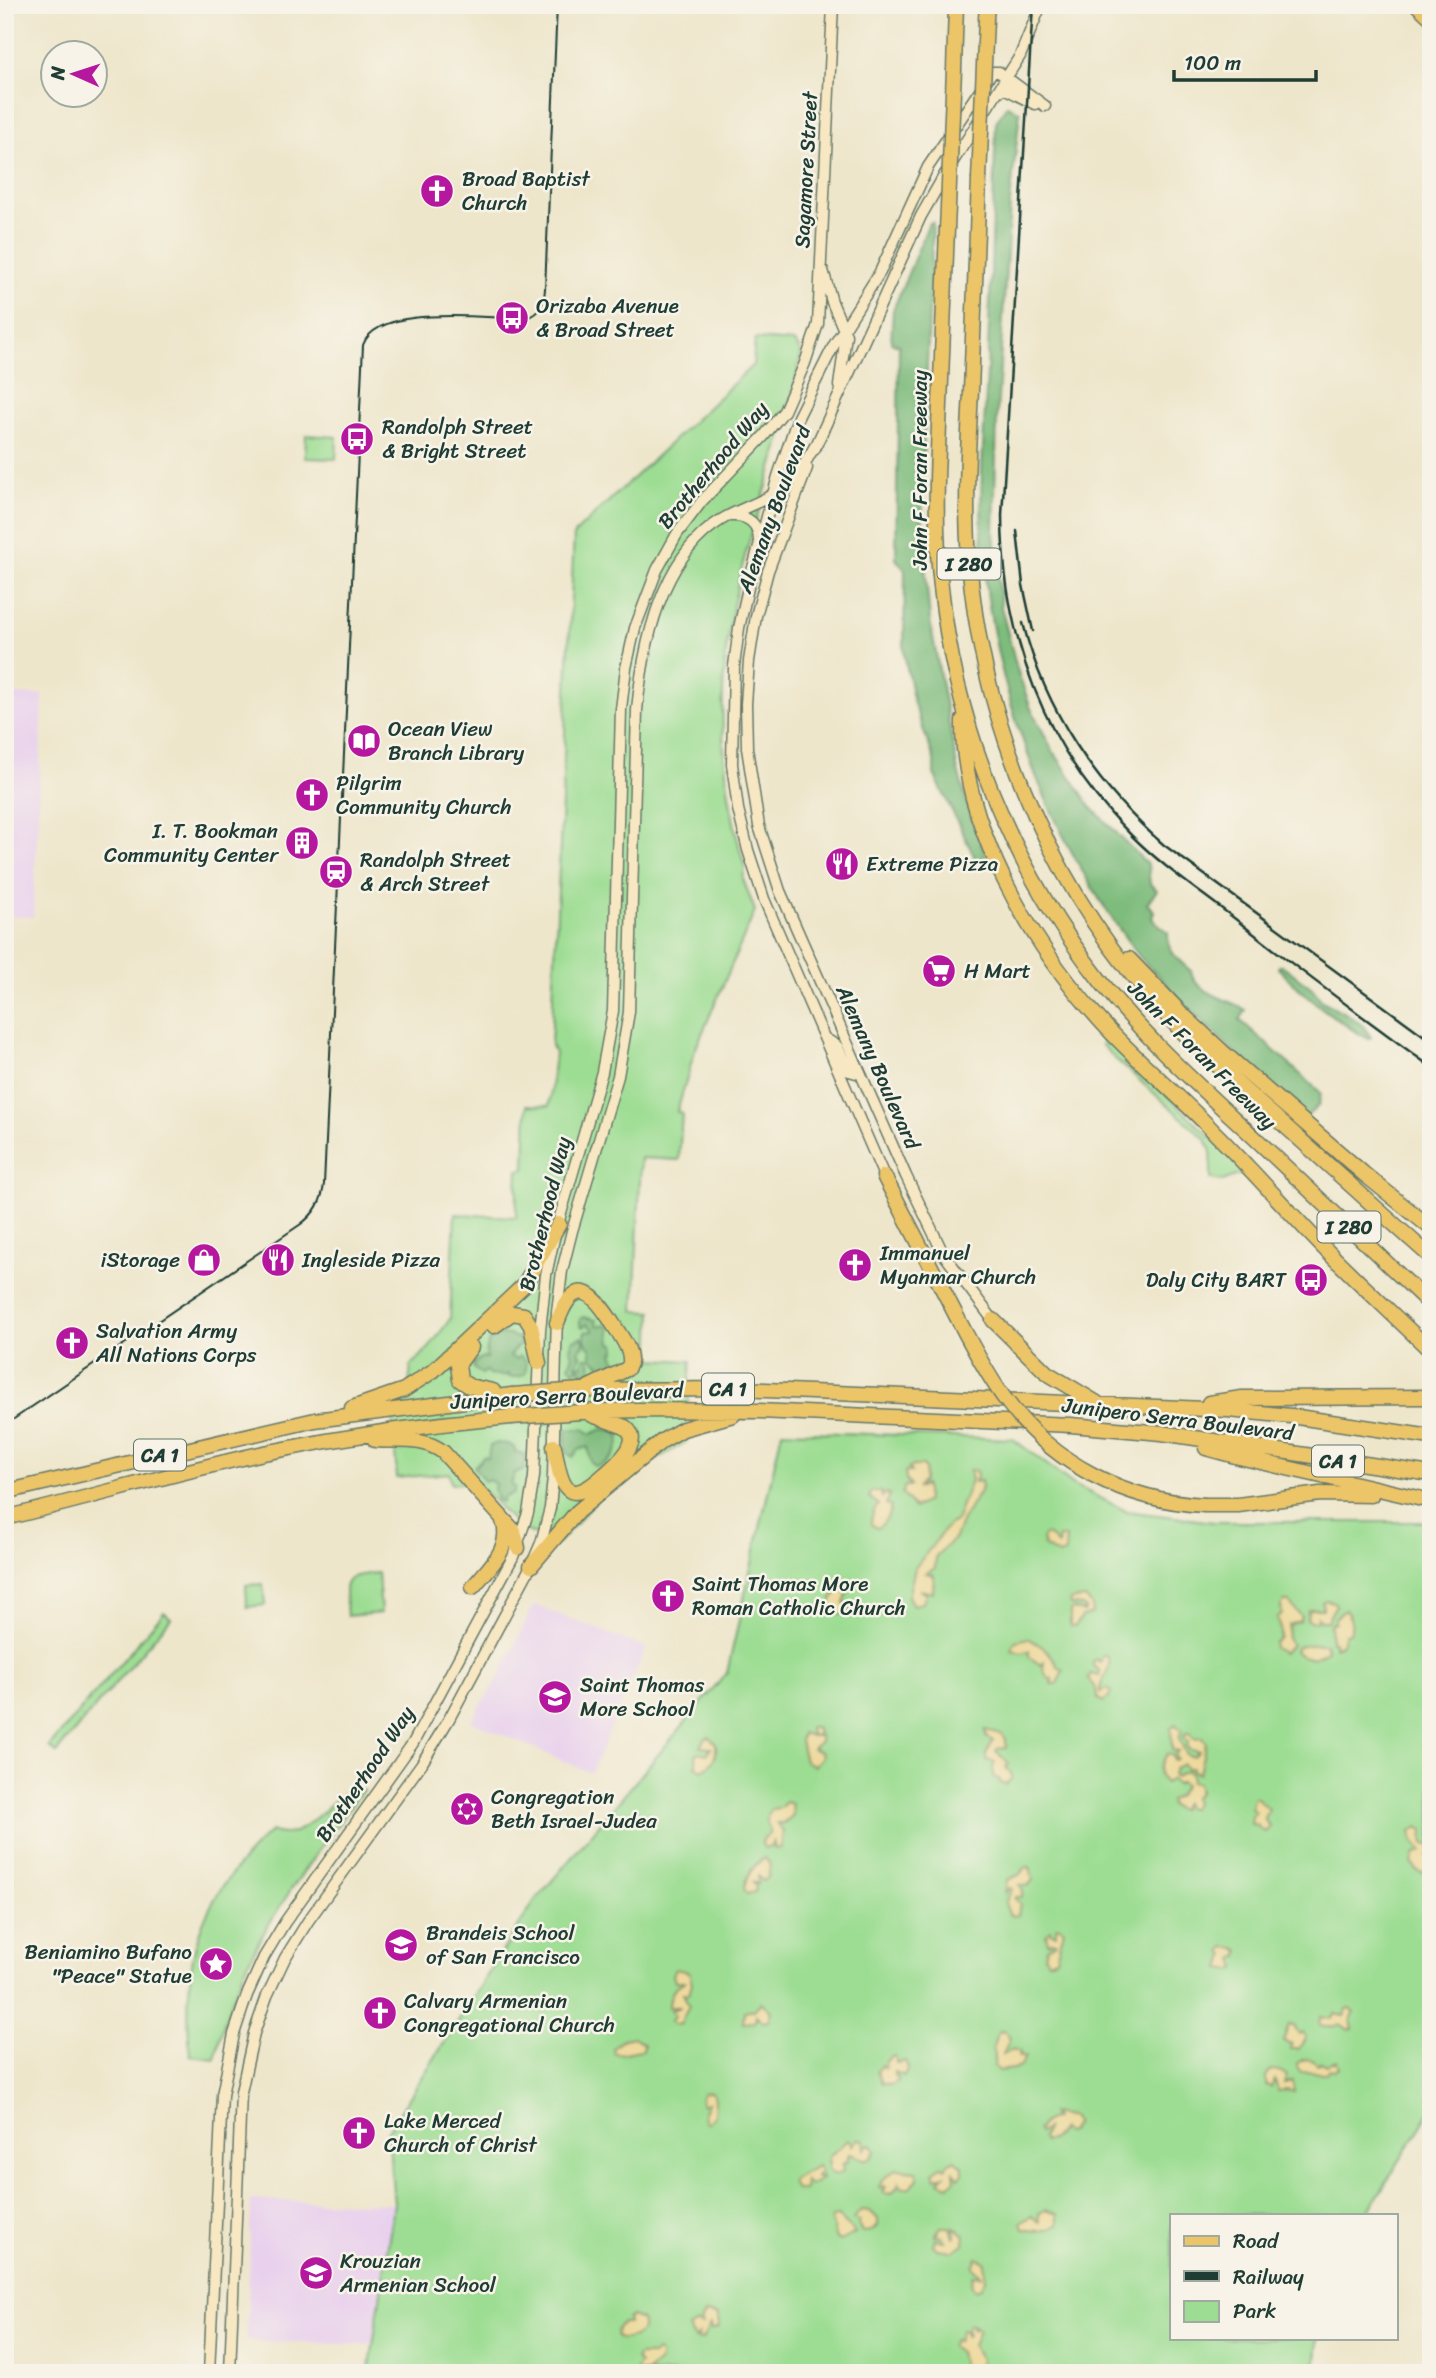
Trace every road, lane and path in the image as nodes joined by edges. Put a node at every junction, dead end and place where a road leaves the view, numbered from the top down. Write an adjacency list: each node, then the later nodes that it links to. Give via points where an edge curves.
1 (833, 5): 9 (main road, Sagamore Street)
2 (956, 5): 18 (highway, John F Foran Freeway / I 280, bridge, via 937,525 943,607)
3 (1041, 5): 7 (main road, Alemany Boulevard)
4 (1416, 5): 6 (main road)
5 (987, 12): 19 (highway, John F Foran Freeway / I 280, bridge, via 967,500 976,622 994,702 1020,780 1059,863)
6 (1431, 19)
7 (1007, 78): 8 (main road, Alemany Boulevard); 8 (main road, via 1045,106 1006,89); 10 (main road, Alemany Boulevard, via 995,71 988,74 965,108 928,167 880,272)
8 (999, 91): 12 (main road, Alemany Boulevard, via 929,202)
9 (820, 261): 10 (main road); 11 (main road, Sagamore Street)
10 (844, 329): 12 (main road, via 846,347); 13 (main road, Alemany Boulevard)
11 (815, 336): 13 (main road, via 807,382); 23 (main road, Brotherhood Way, via 784,411 677,534 657,570 635,628 621,709 611,1031)
12 (837, 401): 14 (main road, Alemany Boulevard)
13 (788, 442): 15 (main road, Alemany Boulevard)
14 (815, 446): 15 (main road, Brotherhood Way, via 794,479); 21 (main road, Alemany Boulevard, via 779,537 756,616 747,689 747,748 755,806 771,868)
15 (772, 495): 16 (main road, Brotherhood Way); 17 (main road, Alemany Boulevard)
16 (729, 516): 17 (main road, via 741,515 752,522); 28 (main road, Brotherhood Way, via 704,534 674,573 645,652 637,710 631,991 626,1033 618,1076 566,1251)
17 (760, 544): 20 (main road, Alemany Boulevard, via 734,667 731,726 736,794 760,887)
18 (964, 708): 26 (highway, John F Foran Freeway / I 280, via 1022,859 1099,979 1167,1055); 29 (highway, via 963,750 988,838 1021,909 1062,974 1114,1034)
19 (1097, 924): 24 (highway, via 1196,1027); 25 (highway, John F Foran Freeway / I 280, via 1145,991 1187,1036)
20 (826, 1040): 21 (main road, via 837,1046 849,1071); 22 (main road, Alemany Boulevard)
21 (860, 1074): 27 (main road, Alemany Boulevard, via 943,1253)
22 (884, 1176): 45 (highway, bridge, via 996,1387 1036,1435 1094,1476 1169,1502 1205,1505 1329,1494)
23 (559, 1224): 30 (main road, Brotherhood Way, via 544,1286); 38 (highway, via 524,1285 428,1376 397,1393)
24 (1431, 1228)
25 (1431, 1257)
26 (1431, 1305)
27 (993, 1320): 34 (highway, via 1047,1373)
28 (557, 1323): 31 (highway, via 568,1298 588,1294 629,1353 631,1361 624,1371); 42 (main road, Brotherhood Way)
29 (1431, 1351)
30 (539, 1363): 32 (highway, via 530,1323 517,1313 501,1319 461,1359 457,1373 463,1382); 48 (main road, Brotherhood Way, via 534,1488)
31 (581, 1390): 32 (highway, Junipero Serra Boulevard / CA 1, bridge); 34 (highway, Junipero Serra Boulevard / CA 1, via 740,1390)
32 (512, 1395): 38 (highway, Junipero Serra Boulevard / CA 1)
33 (1431, 1397): 35 (highway, via 1242,1398)
34 (1101, 1405): 35 (highway, Junipero Serra Boulevard / CA 1)
35 (1189, 1408): 41 (highway, Junipero Serra Boulevard / CA 1, via 1270,1413)
36 (749, 1411): 37 (highway, Junipero Serra Boulevard / CA 1); 39 (highway, Junipero Serra Boulevard / CA 1); 49 (highway, via 691,1426 662,1441 576,1512)
37 (581, 1412): 40 (highway, Junipero Serra Boulevard / CA 1, bridge); 42 (highway, via 625,1427 632,1438 628,1450 593,1485 578,1492 563,1483)
38 (315, 1420): 44 (highway, Junipero Serra Boulevard / CA 1)
39 (1162, 1433): 43 (highway, Junipero Serra Boulevard / CA 1); 45 (highway, via 1239,1457)
40 (358, 1436): 46 (highway, via 413,1440 438,1448); 47 (highway, Junipero Serra Boulevard / CA 1, via 240,1459)
41 (1431, 1437)
42 (554, 1447): 49 (main road, Brotherhood Way, via 550,1508)
43 (1431, 1474)
44 (5, 1493)
45 (1431, 1501)
46 (499, 1513): 48 (highway, via 516,1535); 50 (highway, via 505,1544)
47 (5, 1518)
48 (518, 1548): 51 (main road, Brotherhood Way, via 408,1752 285,1922 247,1994 222,2095)
49 (531, 1566): 52 (main road, Brotherhood Way, via 432,1748 296,1940 260,2014 244,2072 240,2113)
50 (473, 1587)
51 (209, 2373)
52 (230, 2373)

